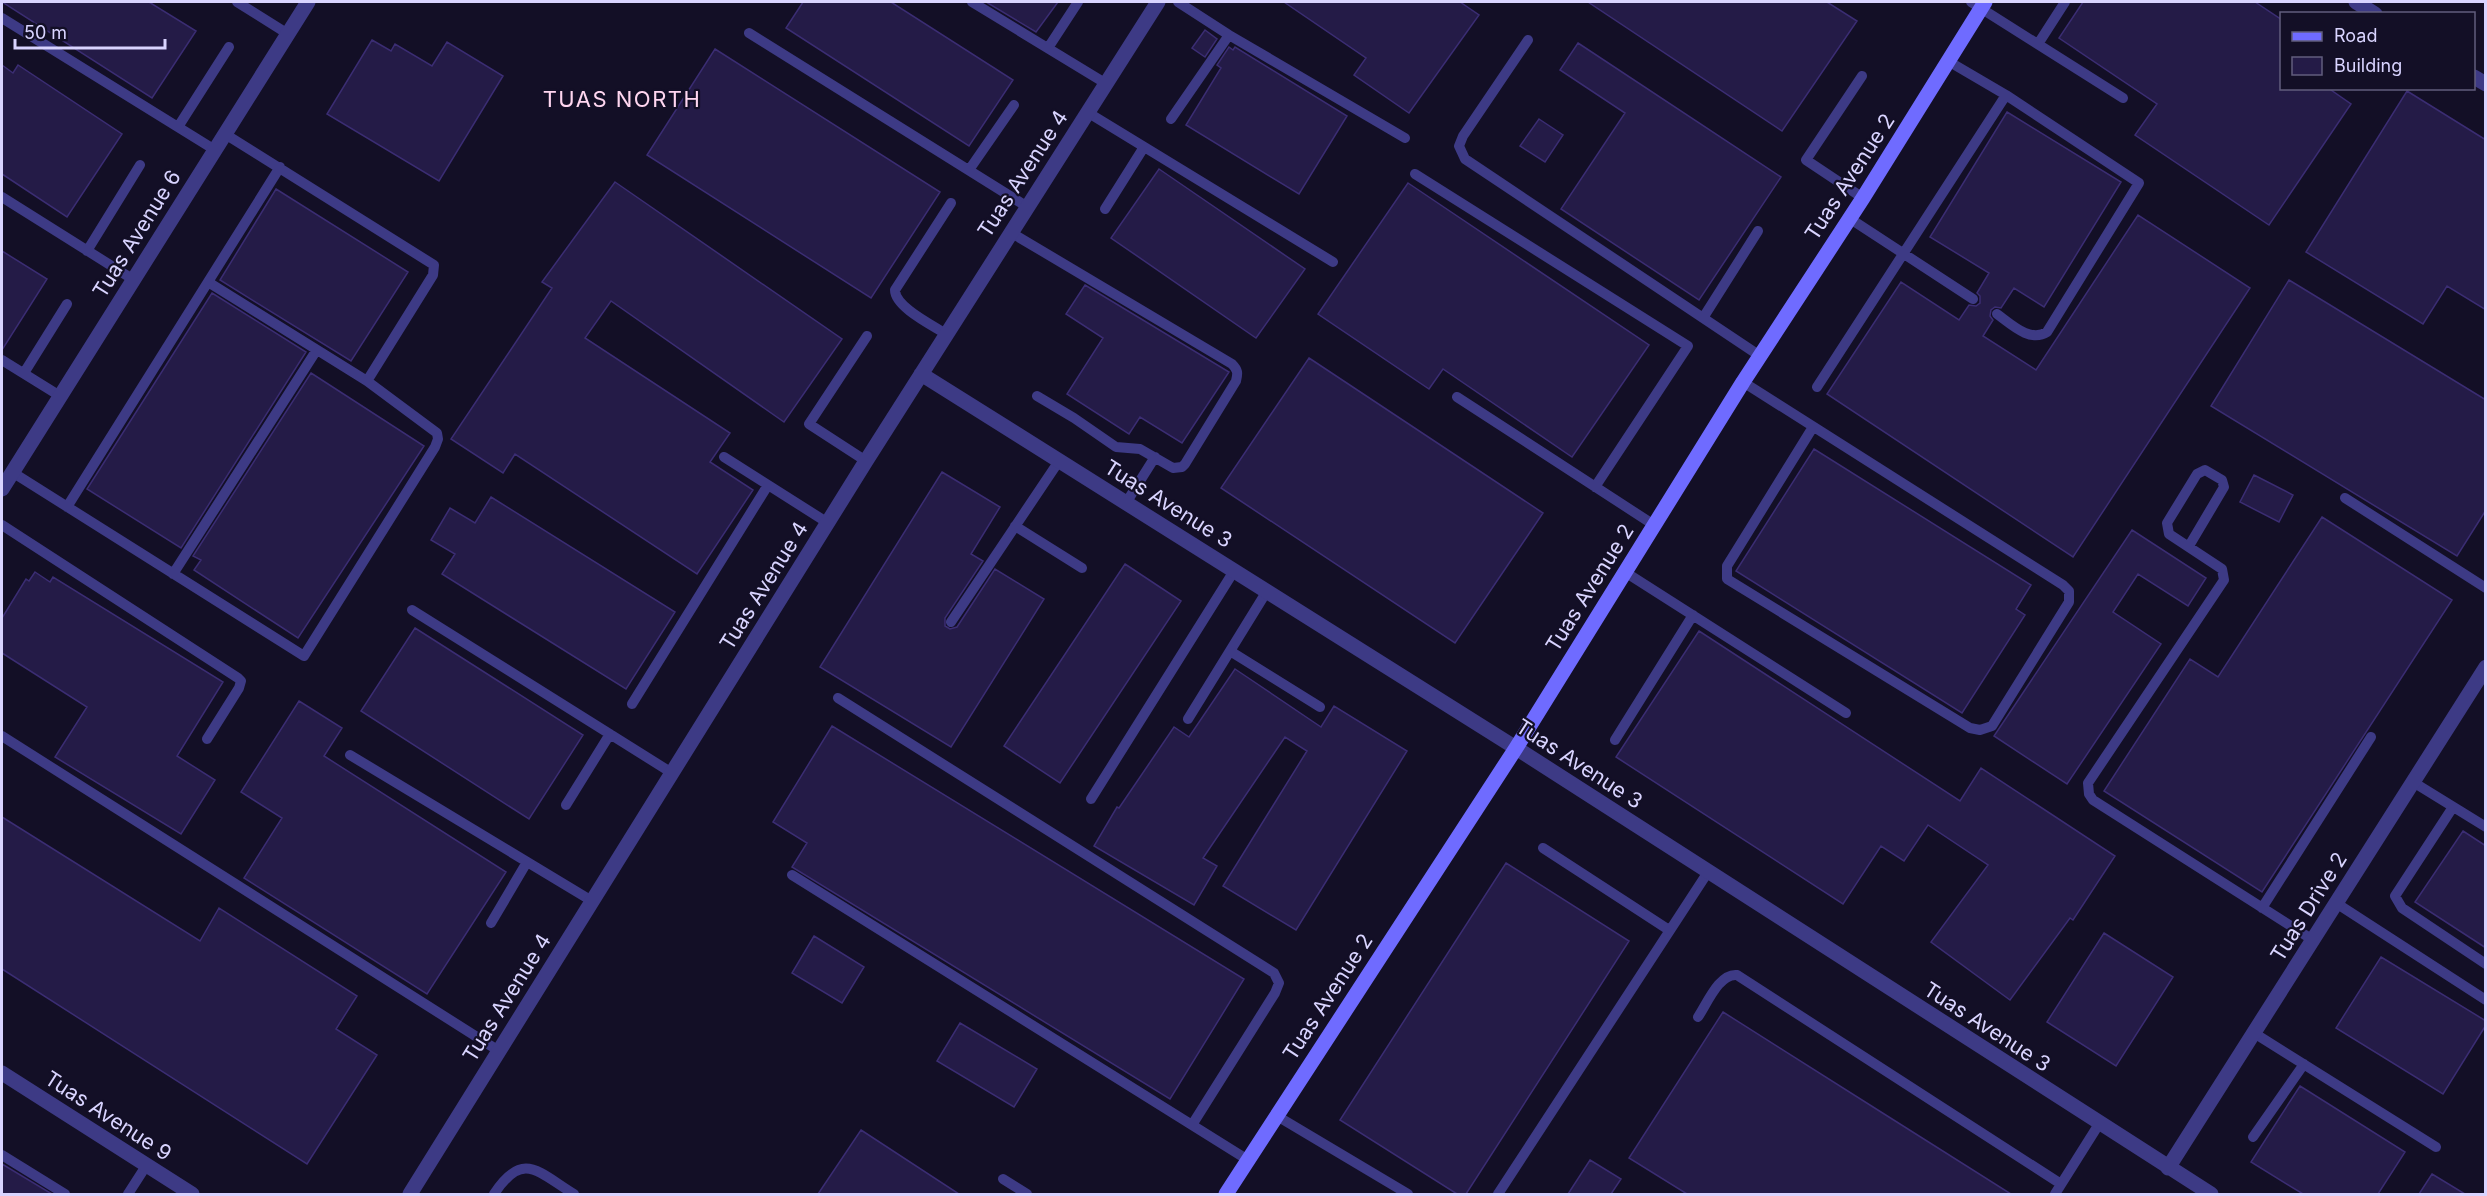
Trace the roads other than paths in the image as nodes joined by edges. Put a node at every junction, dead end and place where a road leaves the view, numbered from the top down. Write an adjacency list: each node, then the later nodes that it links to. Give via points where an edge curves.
1 (237, 2): 10 (lane)
2 (308, 2): 14 (street, Tuas Avenue 6)
3 (972, 2): 19 (lane)
4 (1078, 2): 19 (lane)
5 (1158, 2): 22 (street, Tuas Avenue 4)
6 (1178, 2): 15 (lane)
7 (2065, 2): 17 (lane)
8 (2356, 2): 11 (street)
9 (1979, 4): 17 (lane); 20 (street, Tuas Avenue 2)
10 (254, 6): 14 (lane)
11 (2372, 12)
12 (2, 18): 28 (lane)
13 (749, 33): 35 (lane)
14 (288, 34): 29 (street, Tuas Avenue 6)
15 (1229, 35): 27 (lane); 30 (lane)
16 (1528, 40): 53 (lane, via 1463,136 1459,146 1465,159)
17 (2038, 44): 24 (lane)
18 (229, 47): 28 (lane)
19 (1048, 48): 22 (lane)
20 (1948, 61): 23 (lane); 38 (street, Tuas Avenue 2)
21 (1862, 76): 38 (lane, via 1806,160)
22 (1105, 83): 26 (street, Tuas Avenue 4)
23 (2006, 95): 46 (lane); 52 (lane, via 2139,183 2046,332 2029,335)
24 (2123, 98)
25 (1014, 105): 35 (lane)
26 (1087, 112): 31 (lane); 40 (street, Tuas Avenue 4)
27 (1171, 119)
28 (178, 127): 32 (lane)
29 (225, 134): 32 (street, Tuas Avenue 6); 34 (lane)
30 (1405, 138)
31 (1144, 147): 41 (lane); 47 (lane)
32 (215, 150): 48 (street, Tuas Avenue 6)
33 (140, 165): 45 (lane)
34 (280, 167): 49 (lane); 61 (lane, via 435,268)
35 (969, 170): 40 (lane)
36 (1415, 174): 74 (lane, via 1688,346)
37 (2, 197): 45 (lane)
38 (1863, 198): 42 (street, Tuas Avenue 2)
39 (951, 203): 54 (lane, via 895,290 900,304)
40 (1026, 206): 44 (street, Tuas Avenue 4)
41 (1105, 209)
42 (1849, 218): 46 (lane); 57 (street, Tuas Avenue 2)
43 (1758, 231): 53 (lane)
44 (1010, 232): 54 (street, Tuas Avenue 4); 69 (lane, via 1237,369 1236,381 1185,464 1173,468)
45 (87, 251): 48 (lane)
46 (1903, 254): 50 (lane); 63 (lane)
47 (1333, 262)
48 (134, 280): 64 (street, Tuas Avenue 6)
49 (208, 282): 56 (lane); 78 (lane)
50 (1973, 299)
51 (67, 304): 59 (lane)
52 (1997, 314)
53 (1703, 318): 57 (lane)
54 (946, 334): 60 (street, Tuas Avenue 4)
55 (867, 336): 70 (lane, via 809,423)
56 (316, 351): 61 (lane); 87 (lane)
57 (1760, 356): 62 (street, Tuas Avenue 2)
58 (2, 360): 59 (lane)
59 (24, 373): 64 (lane)
60 (921, 374): 70 (street, Tuas Avenue 4); 71 (street, Tuas Avenue 3)
61 (367, 381): 87 (lane, via 433,428 438,439 304,656)
62 (1743, 382): 67 (lane); 81 (street, Tuas Avenue 2)
63 (1817, 387)
64 (60, 396): 72 (street, Tuas Avenue 6)
65 (1037, 396): 69 (lane, via 1116,447 1137,448)
66 (1457, 397): 74 (lane)
67 (1813, 427): 67 (lane, via 1727,566 1727,579 1970,728 1992,726 2069,602 2069,591)
68 (724, 457): 73 (lane)
69 (1155, 457): 77 (lane)
70 (866, 461): 79 (street, Tuas Avenue 4)
71 (1059, 461): 77 (street, Tuas Avenue 3); 82 (lane)
72 (12, 472): 75 (street, Tuas Avenue 6); 78 (lane)
73 (768, 485): 79 (lane); 96 (lane)
74 (1595, 487): 81 (lane)
75 (2, 489)
76 (2345, 498): 88 (lane)
77 (1126, 503): 85 (street, Tuas Avenue 3)
78 (67, 507): 87 (lane)
79 (828, 523): 107 (street, Tuas Avenue 4)
80 (2, 525): 103 (lane, via 241,681)
81 (1654, 525): 86 (street, Tuas Avenue 2)
82 (1015, 526): 84 (lane); 92 (lane)
83 (2189, 546): 83 (lane, via 2224,487 2222,480 2205,470 2197,474 2167,523 2169,534); 119 (lane, via 2222,568 2223,580 2088,783 2089,794)
84 (1082, 568)
85 (1234, 571): 89 (street, Tuas Avenue 3); 109 (lane)
86 (1625, 572): 91 (lane); 105 (street, Tuas Avenue 2)
87 (174, 574)
88 (2486, 588)
89 (1267, 591): 93 (lane); 105 (street, Tuas Avenue 3)
90 (412, 610): 100 (lane)
91 (1693, 615): 98 (lane); 104 (lane)
92 (951, 622)
93 (1230, 651): 97 (lane); 99 (lane)
94 (2486, 668): 108 (street, Tuas Drive 2)
95 (838, 698): 132 (lane, via 1274,973 1278,983 1275,993)
96 (632, 704)
97 (1320, 707)
98 (1846, 713)
99 (1188, 718)
100 (610, 734): 107 (lane); 110 (lane)
101 (2, 736): 127 (lane)
102 (2371, 737): 119 (lane)
103 (207, 739)
104 (1615, 740)
105 (1516, 748): 115 (street, Tuas Avenue 3); 130 (street, Tuas Avenue 2)
106 (350, 755): 114 (lane)
107 (672, 773): 117 (street, Tuas Avenue 4)
108 (2413, 782): 111 (lane); 118 (street, Tuas Drive 2)
109 (1091, 799)
110 (567, 805)
111 (2453, 807): 112 (lane); 123 (lane, via 2395,896 2402,908)
112 (2486, 827)
113 (1543, 848): 121 (lane)
114 (527, 862): 117 (lane); 120 (lane)
115 (1708, 872): 121 (lane); 131 (street, Tuas Avenue 3)
116 (792, 875): 132 (lane)
117 (592, 901): 127 (street, Tuas Avenue 4)
118 (2336, 903): 122 (street, Tuas Drive 2); 124 (lane)
119 (2262, 908): 122 (lane)
120 (491, 923)
121 (1669, 930): 150 (lane)
122 (2313, 940): 126 (street, Tuas Drive 2)
123 (2486, 964)
124 (2486, 1000)
125 (1698, 1017): 140 (lane, via 1723,980 1737,975)
126 (2254, 1033): 128 (lane); 138 (street, Tuas Drive 2)
127 (499, 1051): 144 (street, Tuas Avenue 4)
128 (2304, 1064): 133 (lane); 134 (lane)
129 (2, 1073): 137 (street, Tuas Avenue 9)
130 (1277, 1116): 136 (street, Tuas Avenue 2); 149 (lane)
131 (2099, 1124): 138 (street, Tuas Avenue 3); 140 (lane)
132 (1192, 1125): 136 (lane)
133 (2253, 1137)
134 (2436, 1147)
135 (2, 1155): 141 (lane)
136 (1248, 1160): 148 (street, Tuas Avenue 2)
137 (146, 1166): 142 (lane); 143 (street, Tuas Avenue 9)
138 (2168, 1168): 152 (street, Tuas Avenue 3)
139 (1003, 1179): 147 (lane)
140 (2061, 1184): 151 (lane)
141 (65, 1194)
142 (128, 1194)
143 (192, 1194)
144 (410, 1194)
145 (494, 1194): 146 (lane, via 506,1176 534,1169)
146 (574, 1194)
147 (1027, 1194)
148 (1226, 1194)
149 (1407, 1194)
150 (1498, 1194)
151 (2055, 1194)
152 (2211, 1194)

